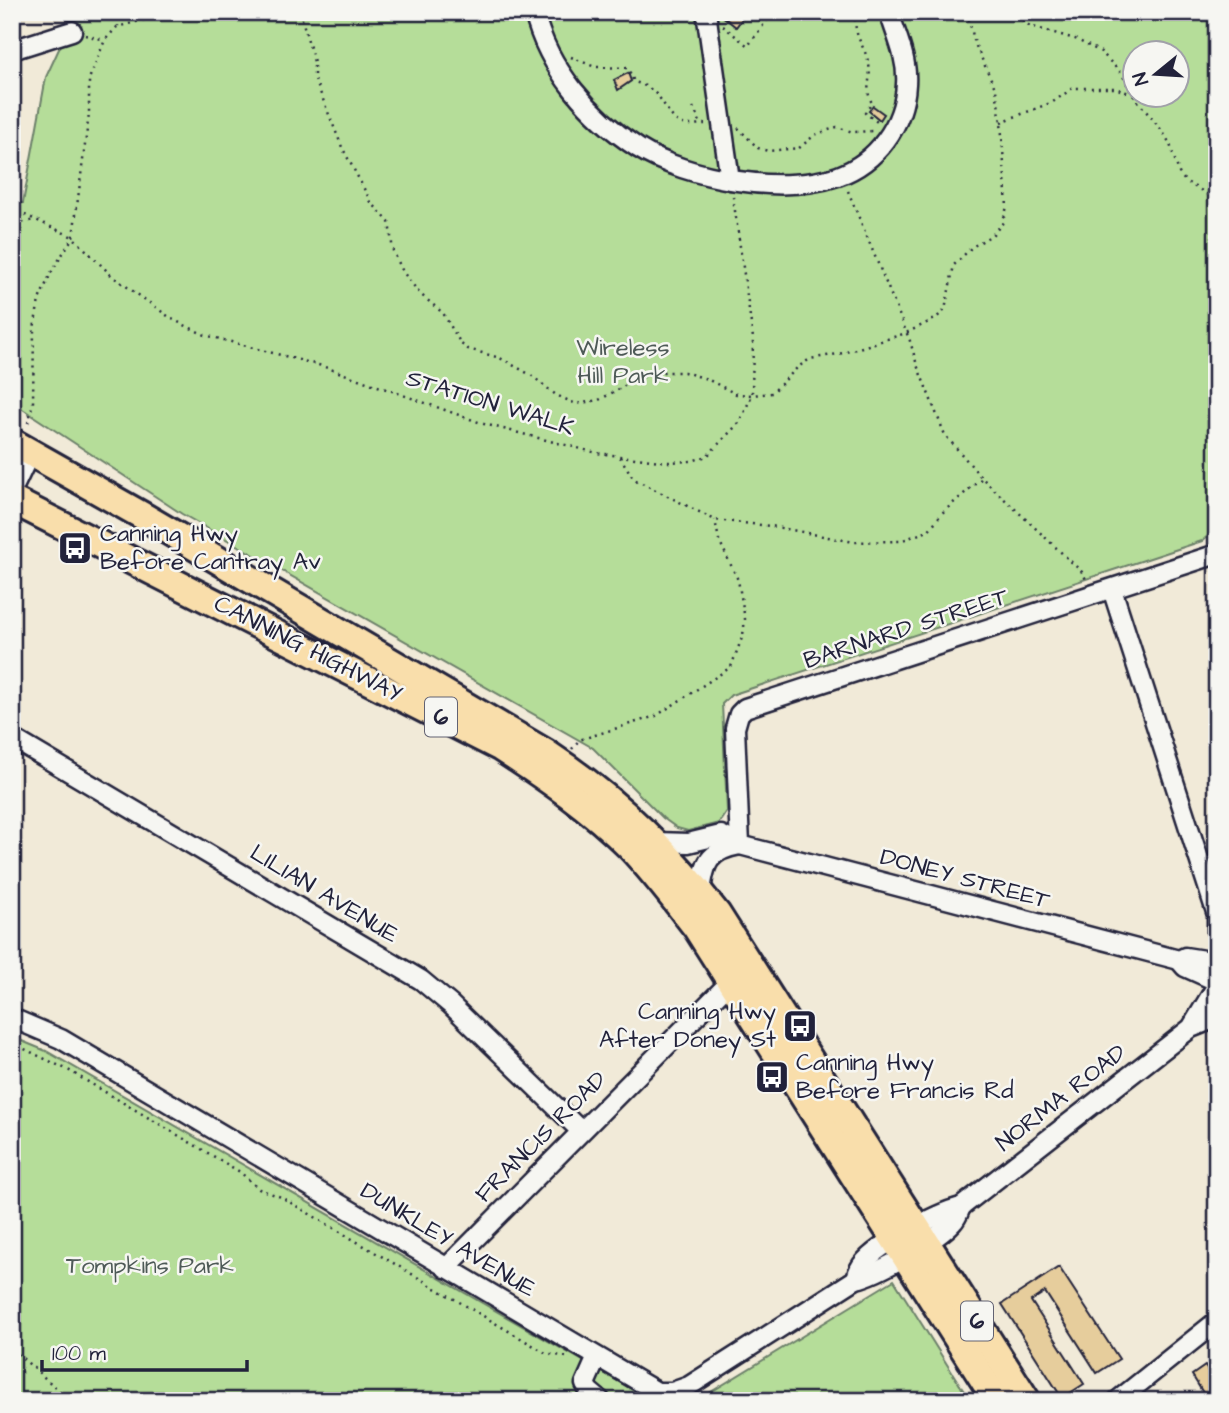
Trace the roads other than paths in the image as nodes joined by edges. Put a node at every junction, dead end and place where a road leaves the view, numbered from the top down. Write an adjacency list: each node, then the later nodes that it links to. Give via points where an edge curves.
1 (534, 12): 6 (street, via 560,72 606,124 675,167)
2 (706, 12): 6 (street)
3 (889, 12): 6 (street, via 907,83 893,133 875,153 840,176 823,180)
4 (72, 31): 5 (street)
5 (12, 50)
6 (730, 180)
7 (23, 439): 8 (street); 13 (highway, CANNING HIGHWAY / 6, via 143,516 546,753)
8 (12, 491)
9 (12, 500): 19 (highway, CANNING HIGHWAY / 6, via 501,748 551,780 645,864 696,927)
10 (1217, 554): 11 (street, BARNARD STREET)
11 (1112, 589): 14 (street, BARNARD STREET, via 745,708 735,728); 16 (street)
12 (12, 738): 23 (street, LILIAN AVENUE, via 421,980 452,1004)
13 (656, 842): 14 (street, DONEY STREET, via 688,843 721,835); 15 (highway, CANNING HIGHWAY / 6)
14 (740, 845): 15 (street, via 713,855 705,866); 18 (street, DONEY STREET, via 1179,960 1185,967)
15 (701, 893): 24 (highway, CANNING HIGHWAY / 6, via 754,970)
16 (1217, 915): 17 (street)
17 (1217, 933)
18 (1216, 977): 22 (street, NORMA ROAD)
19 (731, 981): 23 (street, FRANCIS ROAD); 24 (highway, CANNING HIGHWAY / 6)
20 (1217, 1013): 22 (street, NORMA ROAD)
21 (12, 1018): 25 (street, DUNKLEY AVENUE, via 61,1039)
22 (1191, 1028): 24 (street, NORMA ROAD, via 961,1207 954,1222)
23 (581, 1131): 25 (street, FRANCIS ROAD)
24 (911, 1241): 27 (street, DUNKLEY AVENUE, via 870,1276 856,1279 683,1389 650,1390); 29 (highway, CANNING HIGHWAY / 6); 30 (highway, CANNING HIGHWAY / 6)
25 (446, 1268): 27 (street, DUNKLEY AVENUE)
26 (1217, 1321): 31 (street)
27 (597, 1357): 28 (street, via 585,1380)
28 (601, 1401)
29 (997, 1401)
30 (1027, 1401)
31 (1117, 1401)

